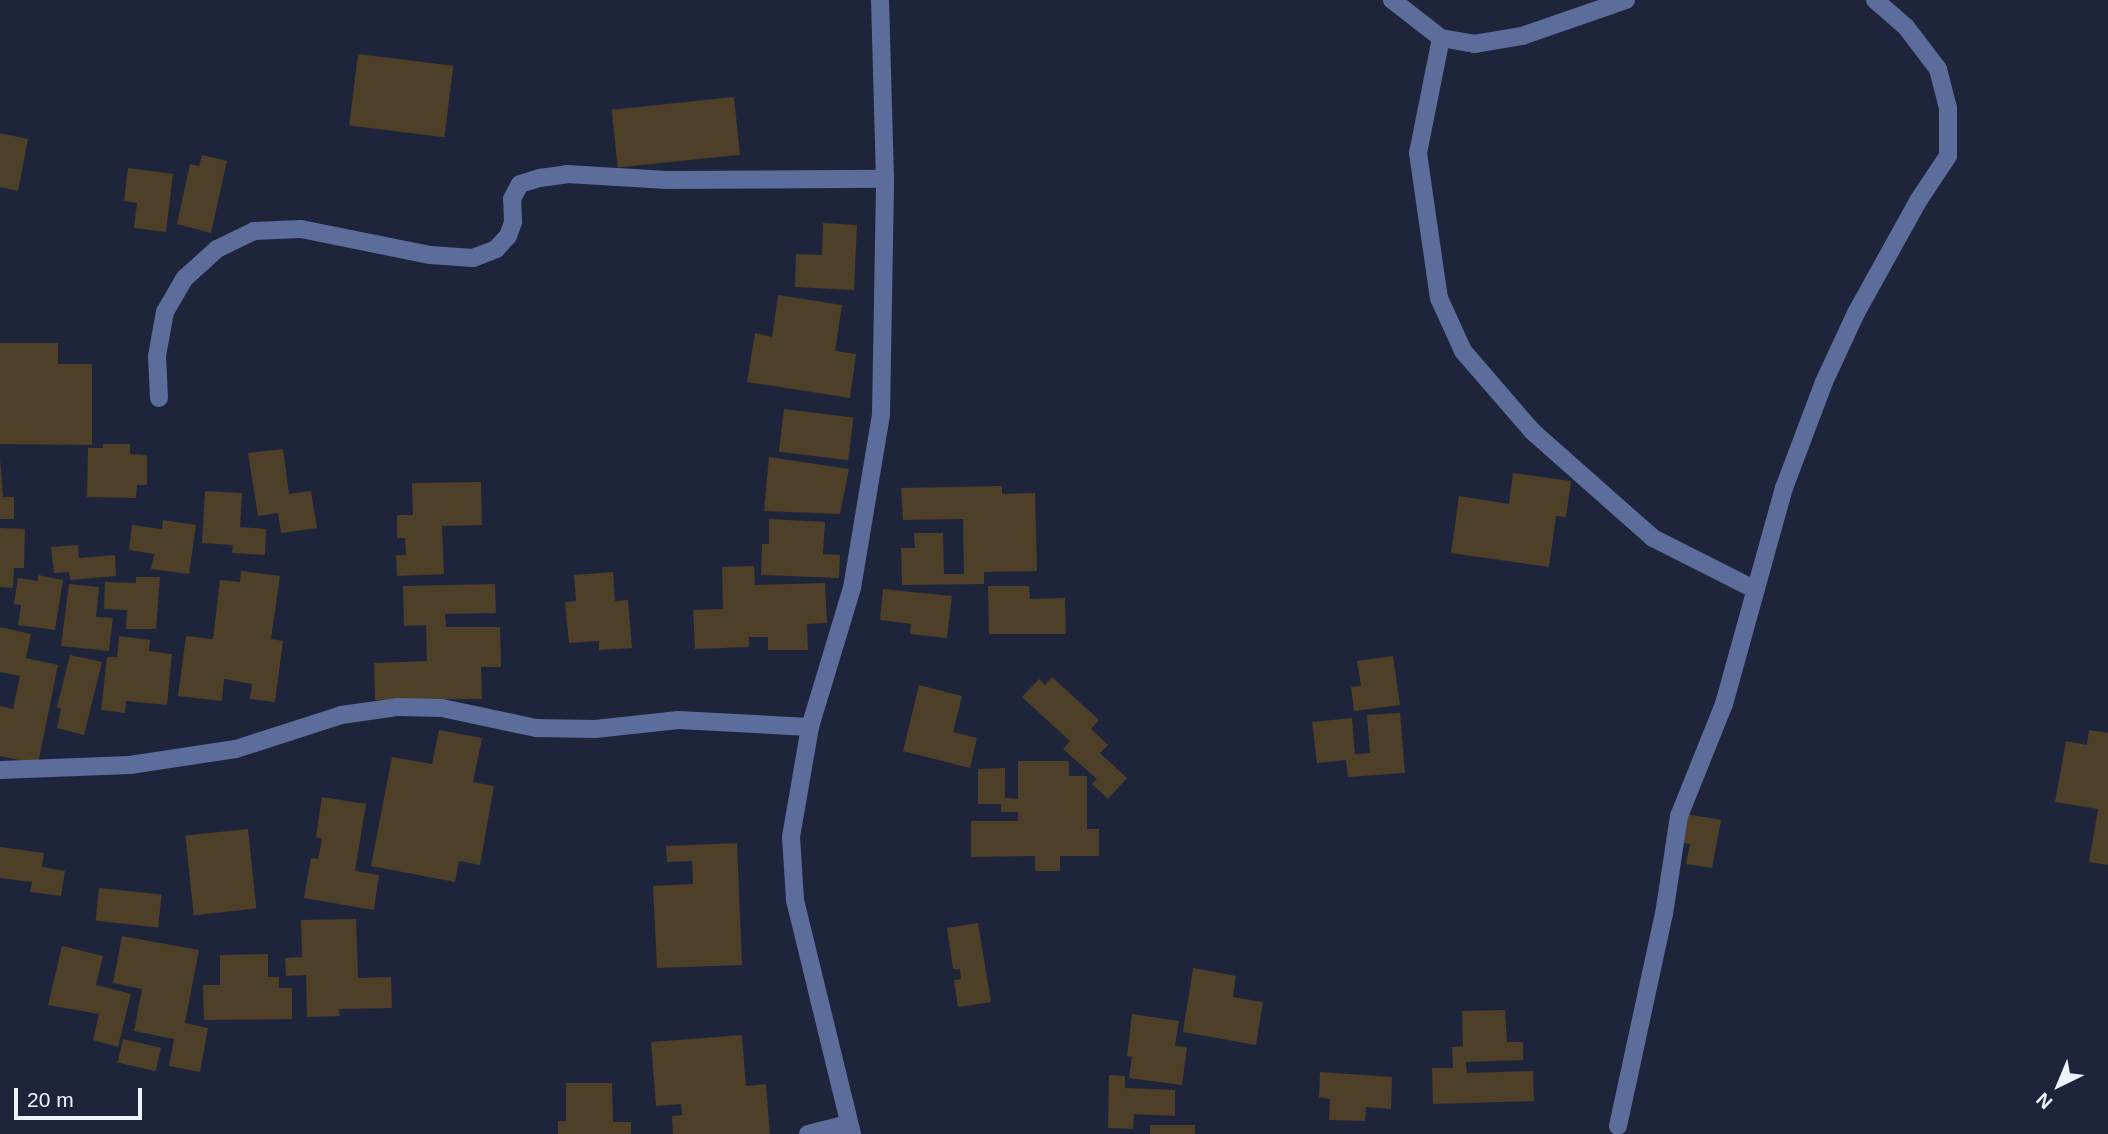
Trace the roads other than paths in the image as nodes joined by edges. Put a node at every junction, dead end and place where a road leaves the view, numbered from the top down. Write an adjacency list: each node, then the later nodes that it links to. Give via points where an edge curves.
1 (880, 0): 6 (street)
2 (1392, 0): 5 (street)
3 (1626, 0): 5 (street, via 1522,36 1474,44)
4 (1875, 0): 8 (street, via 1906,27 1938,69 1948,108 1948,156 1887,253 1824,382 1784,488)
5 (1441, 38): 8 (street, via 1418,153 1439,298 1462,351 1532,432 1653,538)
6 (885, 179): 7 (street, via 667,180 568,174 540,178 520,184 512,199 508,236 496,249 473,258 430,255 301,229 254,231 217,249 185,278 164,312 157,355); 9 (street, via 881,414 872,491 852,588)
7 (159, 398)
8 (1754, 589): 11 (street, via 1724,704 1679,816 1664,914)
9 (810, 727): 10 (street, via 679,720 595,729 536,728 442,708 398,707 341,715 236,749 130,765); 12 (street, via 791,837 795,900)
10 (0, 771)
11 (1618, 1126)
12 (850, 1129): 13 (street)
13 (808, 1134)

